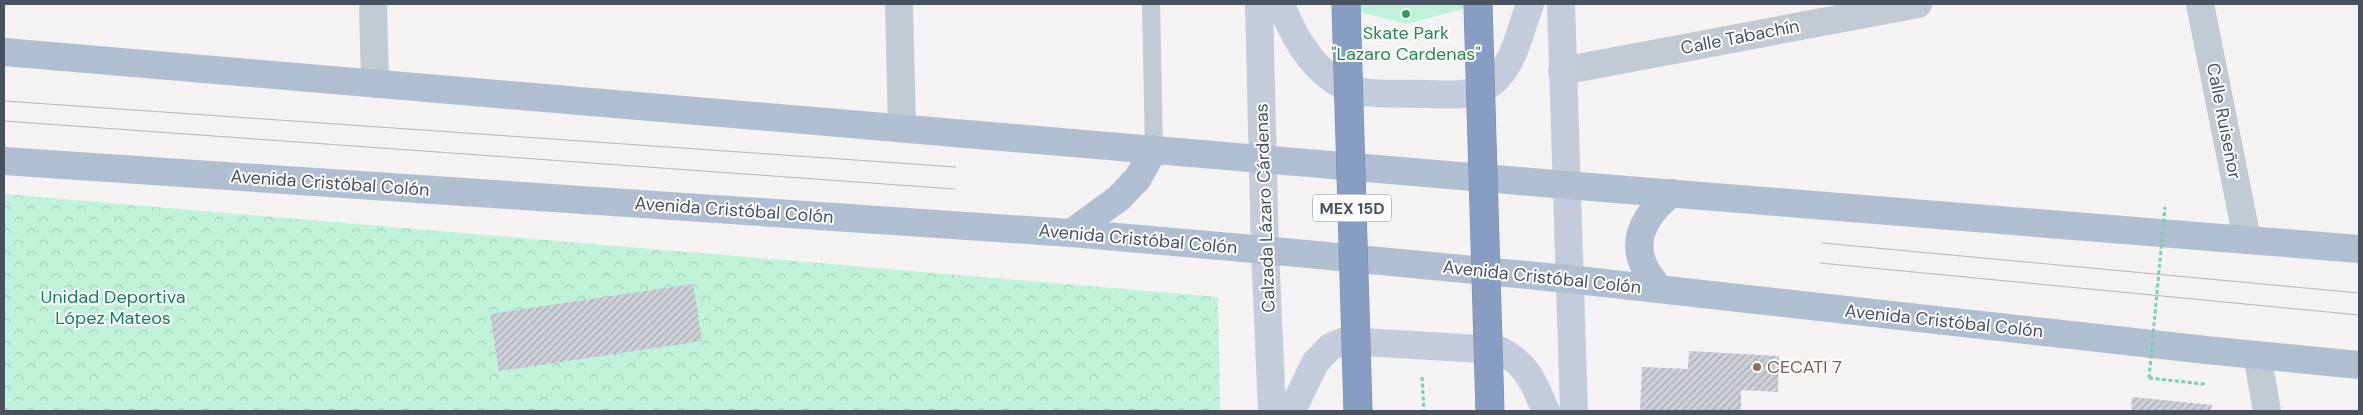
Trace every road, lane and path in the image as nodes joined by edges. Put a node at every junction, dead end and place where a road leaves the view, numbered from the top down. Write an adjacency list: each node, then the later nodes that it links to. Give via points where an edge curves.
1 (373, 4): 14 (street)
2 (899, 4): 15 (street)
3 (1151, 4): 16 (lane)
4 (1259, 4): 17 (main road, Calzada Lázaro Cárdenas)
5 (1281, 4): 8 (main road, via 1313,63 1338,82 1362,92 1465,95 1492,83 1508,65)
6 (1346, 4): 33 (highway, MEX 15D, bridge)
7 (1478, 4): 34 (highway, bridge)
8 (1530, 4)
9 (1561, 4): 13 (main road)
10 (1918, 4): 13 (street, Calle Tabachín)
11 (2200, 4): 23 (street, Calle Ruiseñor)
12 (4, 52): 14 (main road)
13 (1562, 71): 19 (main road)
14 (375, 84): 15 (main road)
15 (902, 128): 16 (main road)
16 (1154, 149): 17 (main road); 22 (main road, via 1138,178 1119,198)
17 (1263, 158): 19 (main road); 25 (main road, Calzada Lázaro Cárdenas)
18 (4, 160): 22 (main road, Avenida Cristóbal Colón)
19 (1566, 185): 20 (main road); 26 (main road)
20 (1672, 193): 23 (main road); 27 (main road, via 1654,207 1643,227 1638,249 1644,266)
21 (2165, 207): 30 (path, bridge, via 2149,378)
22 (1070, 233): 25 (main road, Avenida Cristóbal Colón)
23 (2247, 239): 24 (main road)
24 (2359, 249)
25 (1265, 250): 26 (main road, Avenida Cristóbal Colón); 31 (main road, Calzada Lázaro Cárdenas)
26 (1568, 279): 27 (main road, Avenida Cristóbal Colón); 36 (main road)
27 (1659, 288): 28 (main road, Avenida Cristóbal Colón)
28 (2257, 355): 29 (main road, Avenida Cristóbal Colón); 37 (street)
29 (2359, 364)
30 (2203, 384)
31 (1272, 411)
32 (1292, 411): 35 (main road, via 1315,363 1330,347 1345,341 1500,350 1525,368)
33 (1358, 411)
34 (1490, 411)
35 (1546, 411)
36 (1574, 411)
37 (2267, 411)

